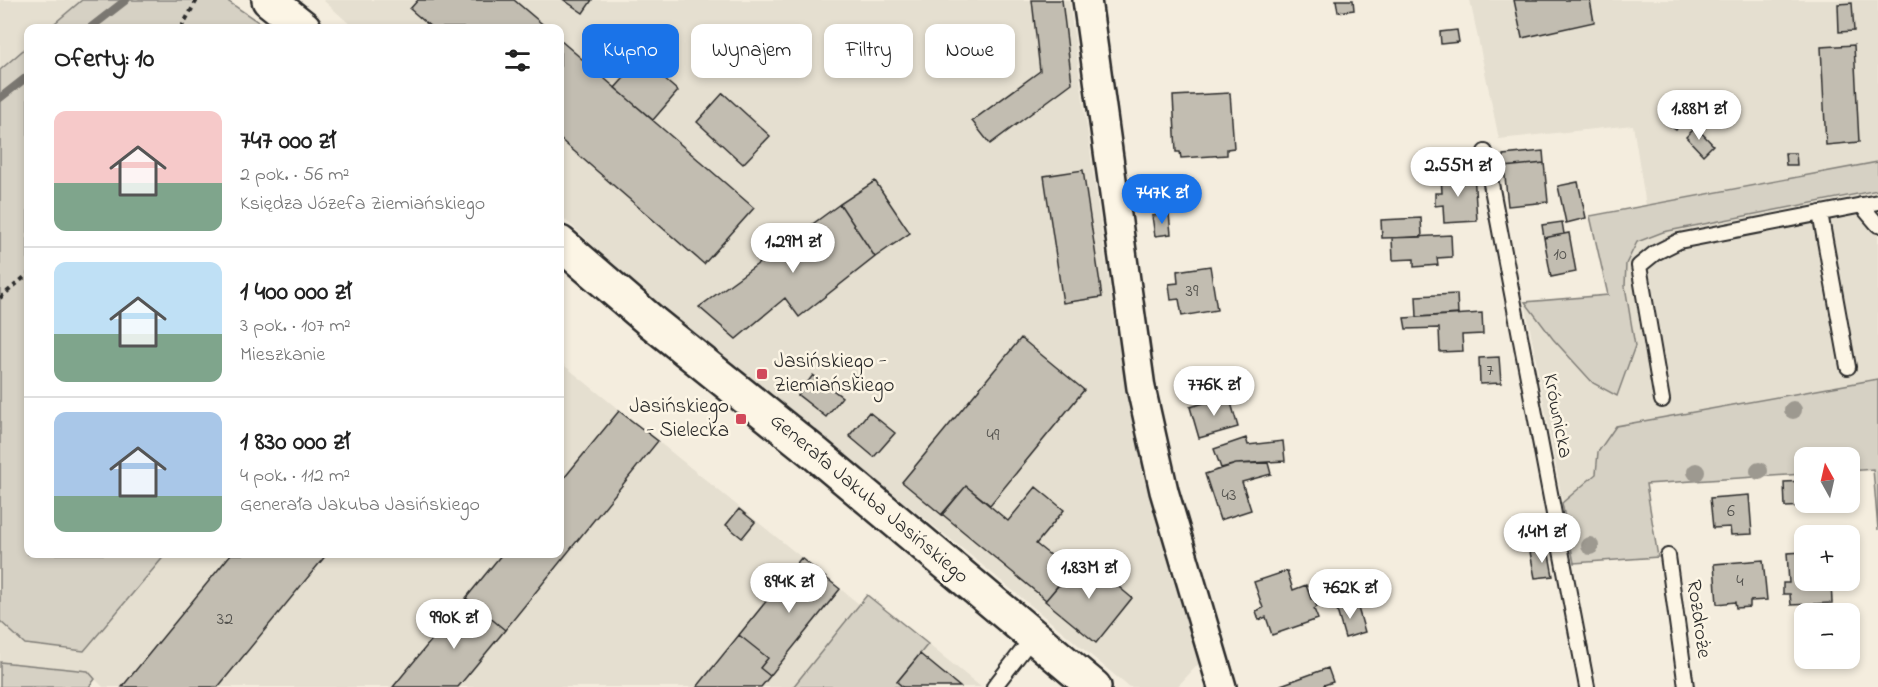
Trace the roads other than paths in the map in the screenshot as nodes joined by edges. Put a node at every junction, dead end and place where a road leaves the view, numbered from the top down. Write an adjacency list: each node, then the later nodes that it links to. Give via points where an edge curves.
1 (269, 0): 3 (street)
2 (1086, 0): 16 (street, via 1141,388 1164,491)
3 (299, 24)
4 (1485, 152): 17 (lane, Krównicka)
5 (1878, 202): 6 (lane)
6 (1861, 205): 7 (lane); 8 (lane)
7 (1820, 213): 10 (lane); 11 (lane, via 1679,241 1639,266)
8 (1878, 225)
9 (564, 246): 13 (street, Generała Jakuba Jasińskiego)
10 (1848, 367)
11 (1662, 400)
12 (1668, 556): 18 (lane, Rozdroże)
13 (1033, 637): 14 (lane); 15 (street, Generała Jakuba Jasińskiego)
14 (994, 687)
15 (1094, 687)
16 (1222, 687)
17 (1587, 687)
18 (1686, 687)

